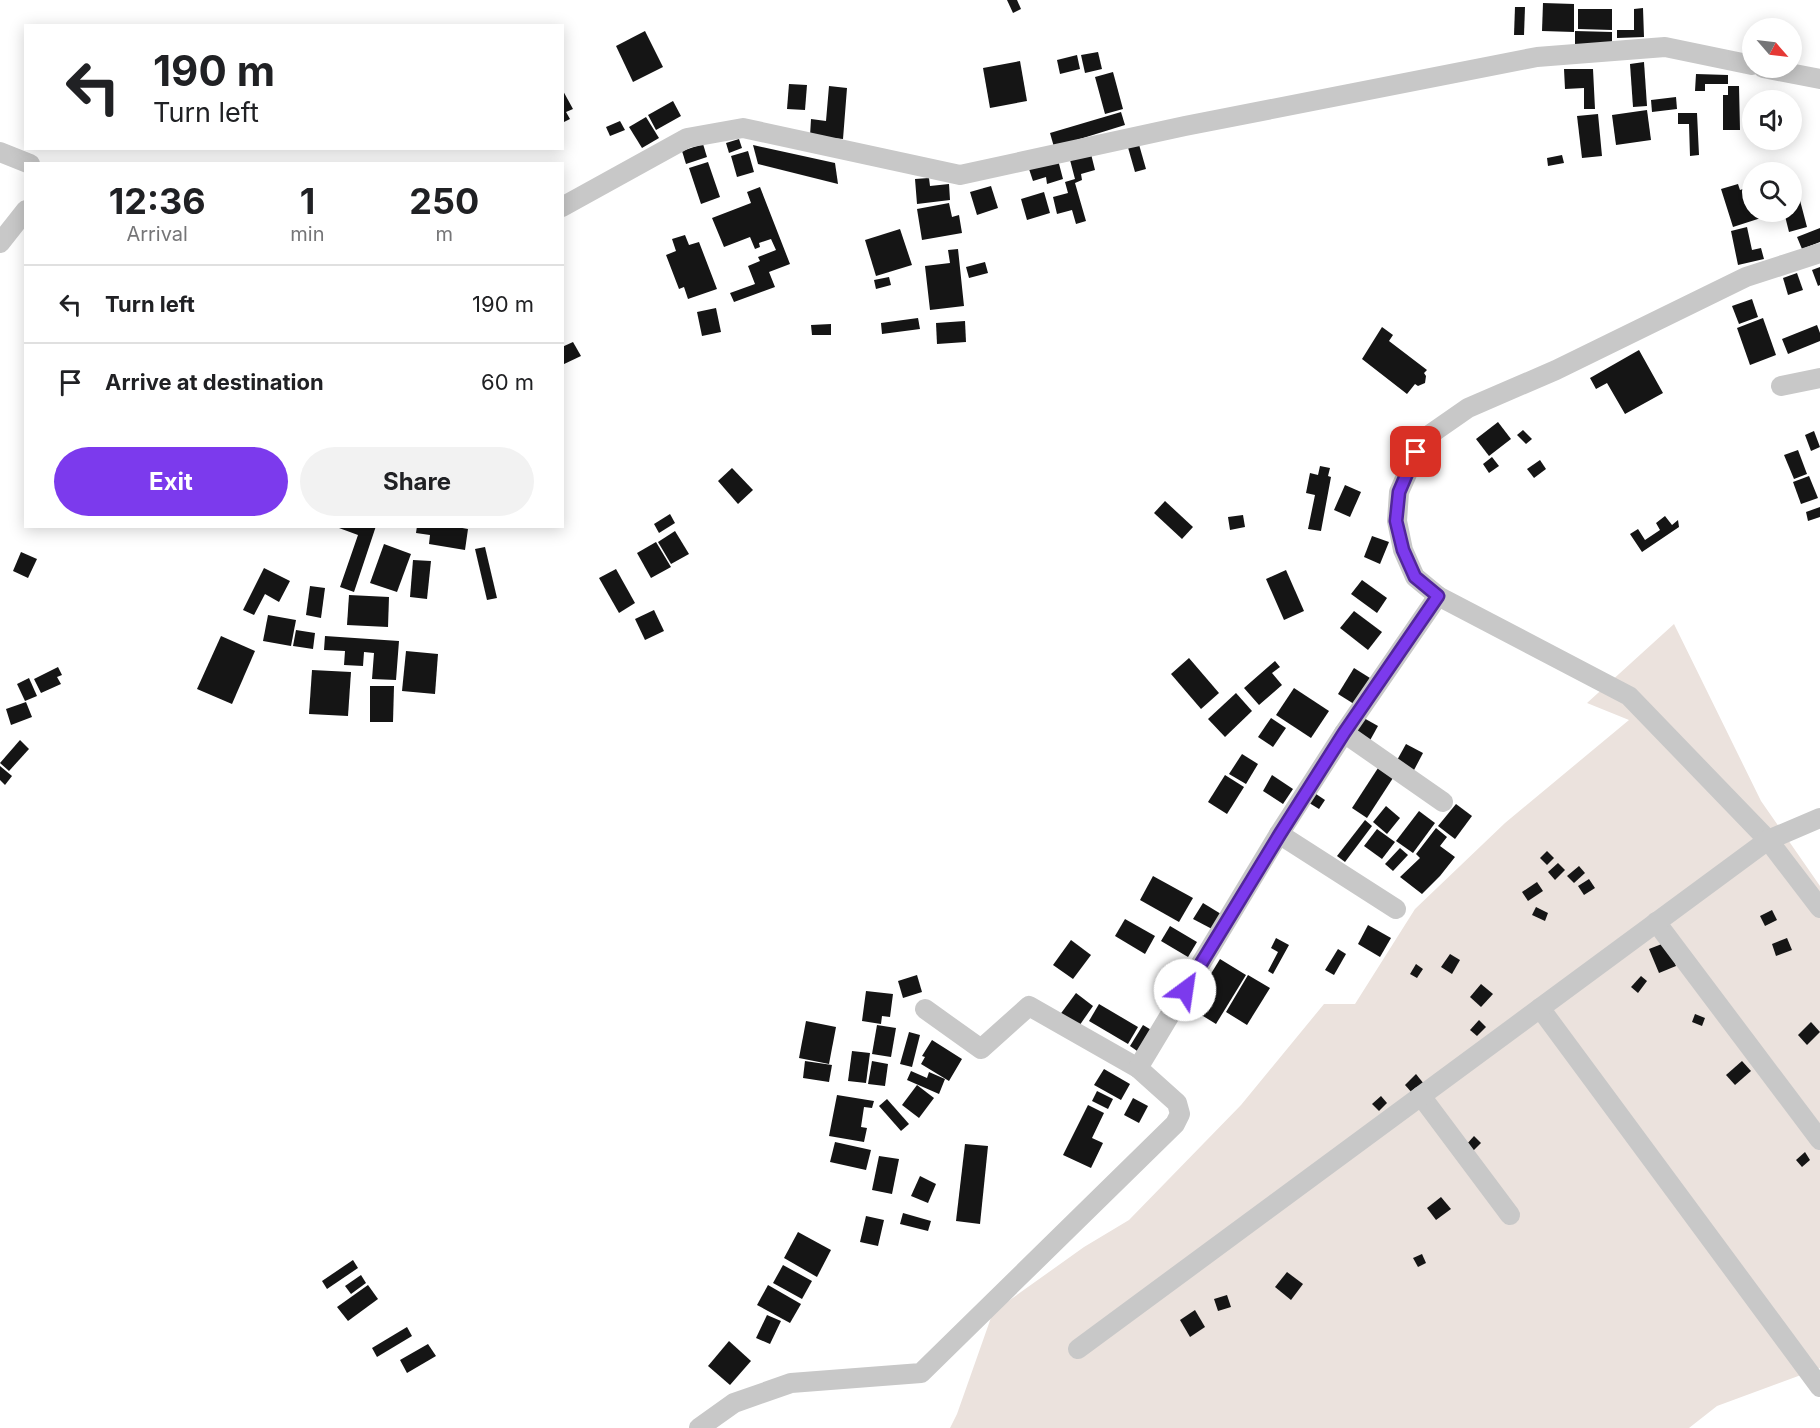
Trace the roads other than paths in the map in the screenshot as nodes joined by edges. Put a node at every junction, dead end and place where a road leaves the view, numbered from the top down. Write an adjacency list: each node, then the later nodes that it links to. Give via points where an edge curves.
1 (1742, 63): 6 (street, via 1665,47 1537,57 960,175 742,128 687,138)
2 (1802, 76): 3 (street)
3 (1820, 79)
4 (0, 152): 5 (street)
5 (25, 162)
6 (564, 206)
7 (24, 213): 8 (street)
8 (0, 243)
9 (1820, 253): 12 (street, via 1746,277 1556,370 1467,408 1422,440 1399,492 1396,521 1415,577)
10 (1820, 378): 11 (street)
11 (1781, 386)
12 (1438, 596): 13 (street); 17 (street, via 1629,696)
13 (1344, 733): 14 (street); 16 (street)
14 (1443, 802)
15 (1820, 818): 17 (street)
16 (1280, 834): 19 (street); 23 (street)
17 (1768, 840): 18 (street); 20 (street)
18 (1820, 908)
19 (1396, 909)
20 (1656, 922): 21 (street); 25 (street)
21 (1540, 1008): 24 (street); 28 (street)
22 (925, 1009): 23 (street, via 981,1049 1029,1006)
23 (1138, 1068): 29 (street, via 1177,1103 1180,1114 1175,1124 921,1373 791,1383 734,1403)
24 (1421, 1096): 26 (street); 27 (street)
25 (1820, 1140)
26 (1510, 1215)
27 (1078, 1349)
28 (1820, 1387)
29 (699, 1428)

